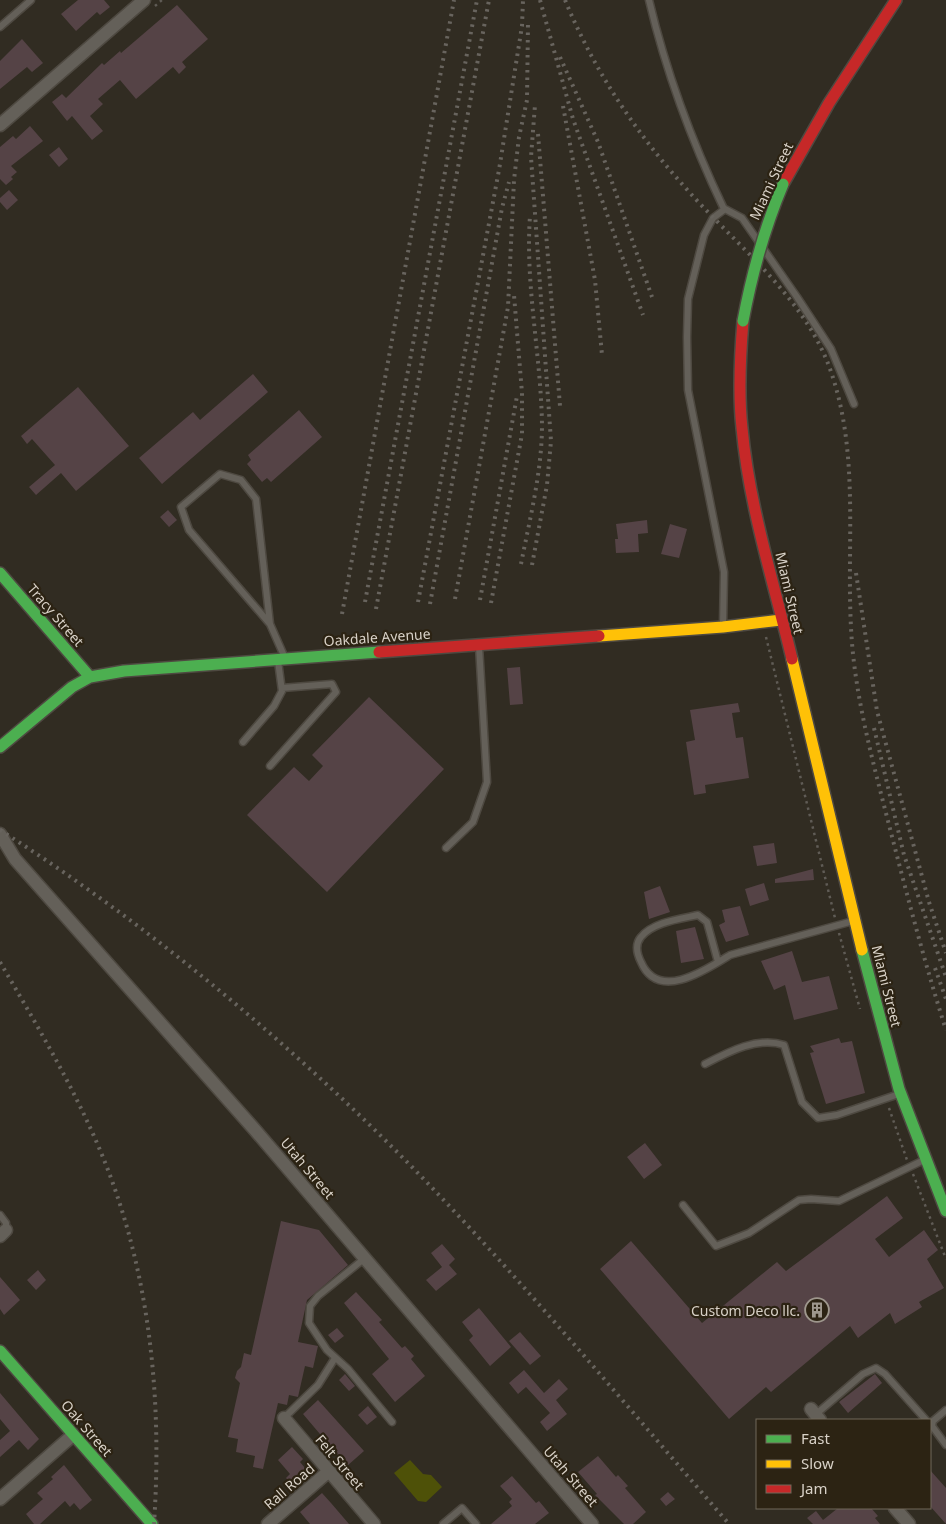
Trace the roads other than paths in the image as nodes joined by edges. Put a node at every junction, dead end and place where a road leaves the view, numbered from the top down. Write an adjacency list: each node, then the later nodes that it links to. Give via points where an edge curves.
1 (31, 0): 5 (lane)
2 (144, 0): 6 (street)
3 (649, 0): 7 (lane, via 659,43 695,143)
4 (896, 0): 10 (main road, Miami Street, bridge, via 829,103 784,184 765,226 752,271 743,320 738,392 743,450)
5 (0, 27)
6 (0, 125)
7 (724, 209): 8 (lane, via 742,218 797,297 831,349); 12 (lane, via 704,235 688,299 687,337 688,390 724,572)
8 (854, 404)
9 (0, 573): 15 (main road, Tracy Street)
10 (781, 620): 12 (main road, Oakdale Avenue); 22 (main road, Miami Street)
11 (270, 624): 11 (lane, via 189,530 181,507 220,474 241,480 256,499); 14 (lane)
12 (723, 628): 13 (main road, Oakdale Avenue)
13 (479, 645): 14 (main road, Oakdale Avenue); 21 (lane, via 487,782 473,822)
14 (282, 659): 15 (main road, Oakdale Avenue, via 124,671); 16 (lane)
15 (90, 677): 18 (main road, Oakdale Avenue)
16 (282, 688): 17 (lane, via 274,706); 19 (lane, via 332,684 336,692)
17 (243, 742)
18 (0, 747)
19 (270, 766)
20 (0, 834): 31 (street, Utah Street, via 15,859)
21 (446, 848)
22 (855, 920): 23 (lane, via 730,955); 25 (main road, Miami Street)
23 (718, 962): 23 (lane, via 688,979 672,982 657,980 644,970 636,952 640,938 654,927 698,914 707,922)
24 (705, 1064): 25 (lane, via 758,1043 772,1041 784,1045 802,1102 818,1118)
25 (901, 1094): 26 (main road, Miami Street)
26 (925, 1159): 27 (lane, via 839,1201 799,1200 749,1233 716,1246); 28 (main road, Miami Street)
27 (683, 1205)
28 (946, 1211)
29 (0, 1215): 30 (lane, via 6,1222)
30 (3, 1233)
31 (365, 1258): 33 (lane, via 310,1306 309,1324); 50 (street, Utah Street)
32 (0, 1351): 40 (main road, Oak Street)
33 (335, 1358): 36 (lane, via 318,1385); 38 (lane)
34 (946, 1410): 39 (lane)
35 (815, 1415): 37 (lane, via 863,1374 876,1368)
36 (284, 1418): 42 (street, Felt Street)
37 (925, 1419)
38 (392, 1422)
39 (931, 1425): 41 (lane)
40 (74, 1435): 43 (street); 45 (main road, Oak Street)
41 (946, 1445)
42 (329, 1471): 46 (street, Rall Road); 47 (street, Felt Street)
43 (0, 1499)
44 (896, 1509): 51 (street)
45 (152, 1524)
46 (270, 1524)
47 (374, 1524)
48 (443, 1524): 49 (lane, via 462,1508)
49 (476, 1524)
50 (592, 1524)
51 (909, 1524)

